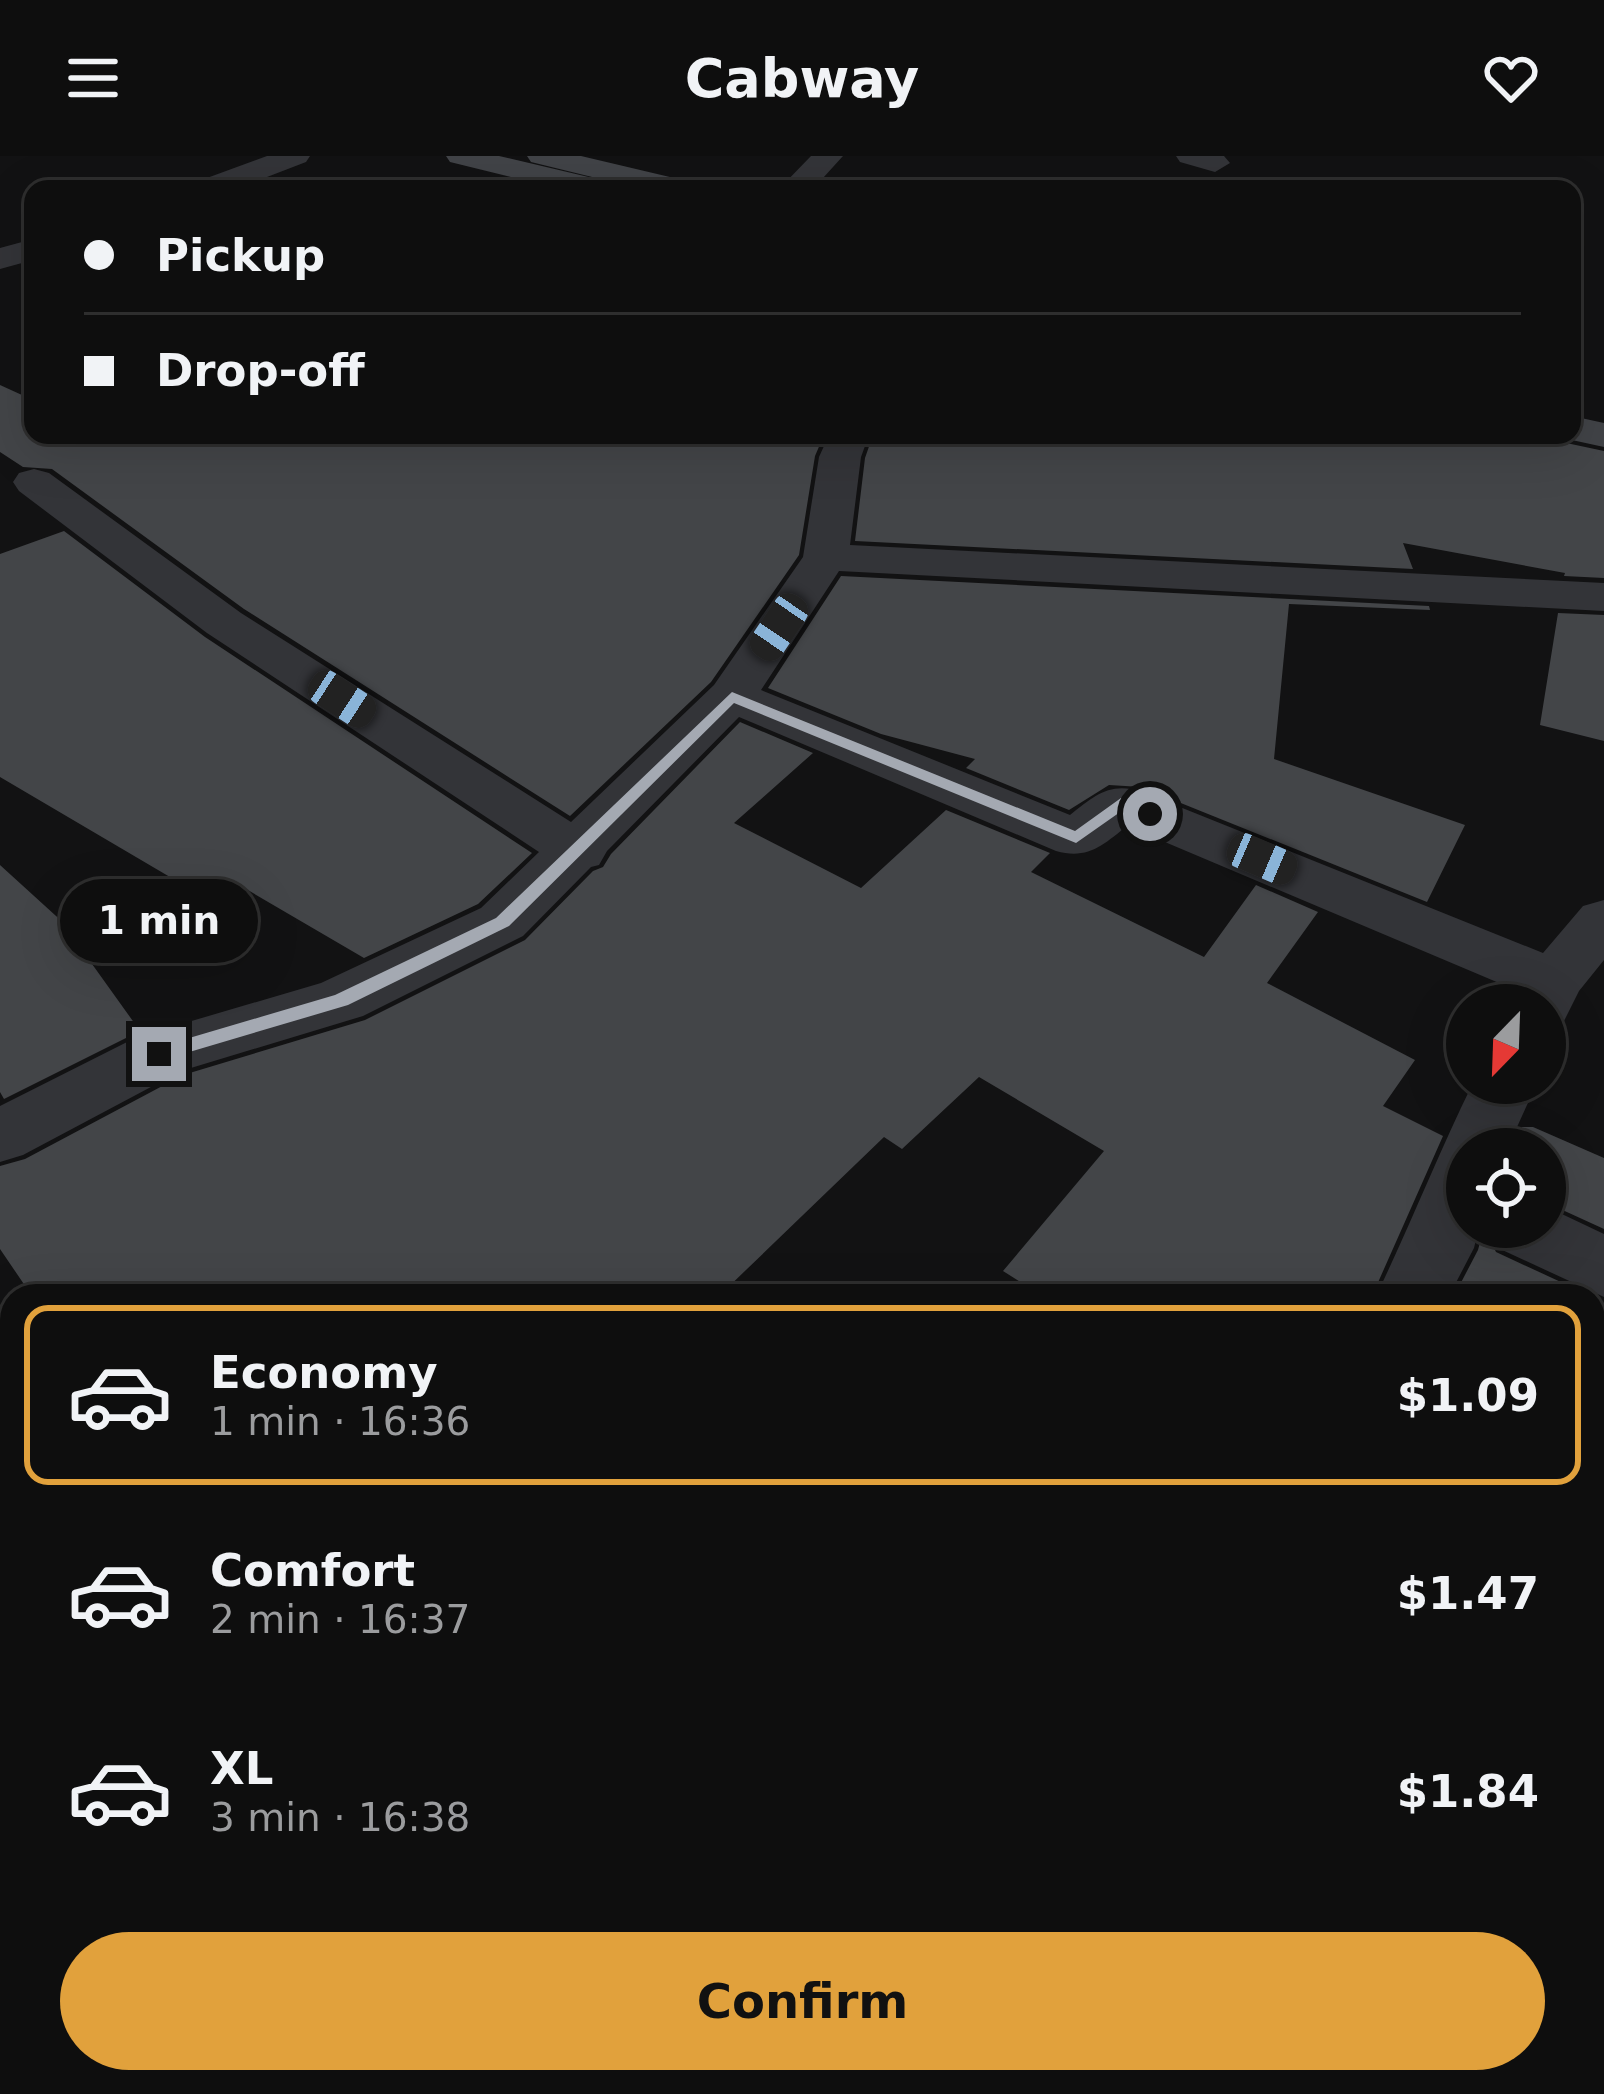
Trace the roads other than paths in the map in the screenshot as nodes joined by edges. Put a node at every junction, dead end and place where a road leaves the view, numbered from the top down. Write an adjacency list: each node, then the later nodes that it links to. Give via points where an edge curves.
1 (296, 156): 6 (street)
2 (461, 156): 5 (main road)
3 (542, 156): 5 (main road)
4 (829, 156): 8 (street)
5 (592, 170): 7 (main road)
6 (231, 180)
7 (638, 180)
8 (805, 180)
9 (845, 444): 11 (street)
10 (34, 482): 14 (street, via 224,623)
11 (826, 557): 12 (street); 13 (street)
12 (1604, 597)
13 (732, 696): 14 (street); 16 (street, via 1076,838 1121,803)
14 (579, 852): 18 (street, via 502,922 341,1000 159,1054)
15 (1604, 920): 17 (street)
16 (1528, 984)
17 (1555, 984)
18 (0, 1136)
19 (1446, 1229): 22 (street)
20 (1566, 1248): 21 (street)
21 (1604, 1267)
22 (1419, 1284)

